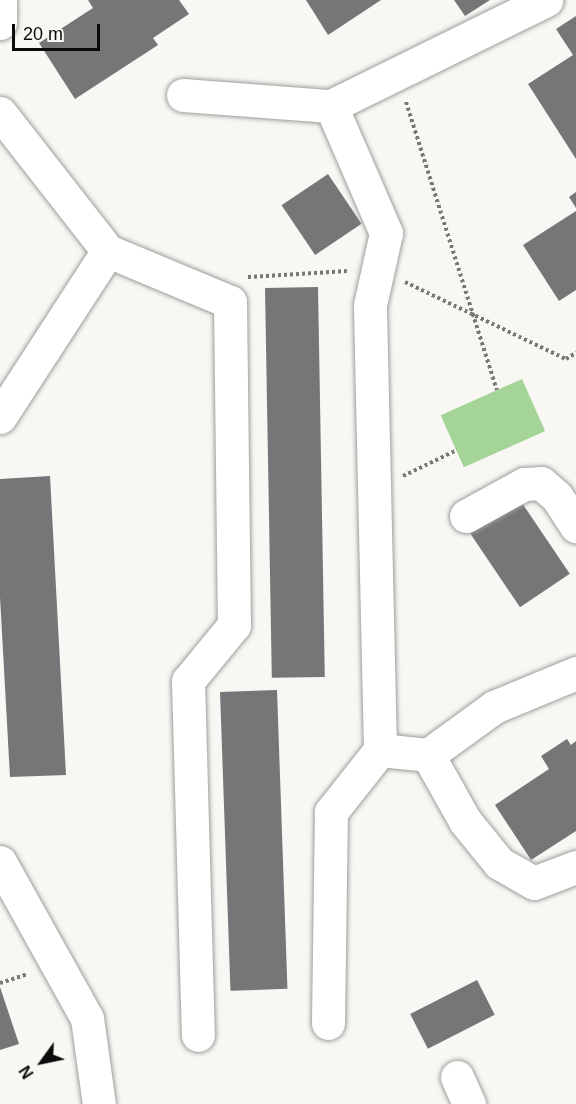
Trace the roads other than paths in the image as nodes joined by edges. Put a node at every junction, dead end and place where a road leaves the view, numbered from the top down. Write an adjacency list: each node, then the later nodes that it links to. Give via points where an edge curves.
1 (0, 0): 3 (lane)
2 (546, 0): 5 (lane)
3 (0, 23)
4 (183, 94): 5 (lane)
5 (331, 106): 12 (lane, via 386,233 370,305)
6 (0, 113): 7 (lane)
7 (108, 251): 8 (lane); 17 (lane, via 230,302 234,625 188,681)
8 (0, 417)
9 (466, 516): 10 (lane, via 524,484 541,483 557,497)
10 (576, 526)
11 (576, 673): 13 (lane, via 494,707)
12 (380, 750): 13 (lane); 16 (lane, via 331,812)
13 (428, 755): 15 (lane, via 465,821 499,863 534,883)
14 (0, 862): 18 (lane, via 87,1018)
15 (576, 867)
16 (328, 1023)
17 (198, 1035)
18 (99, 1104)

